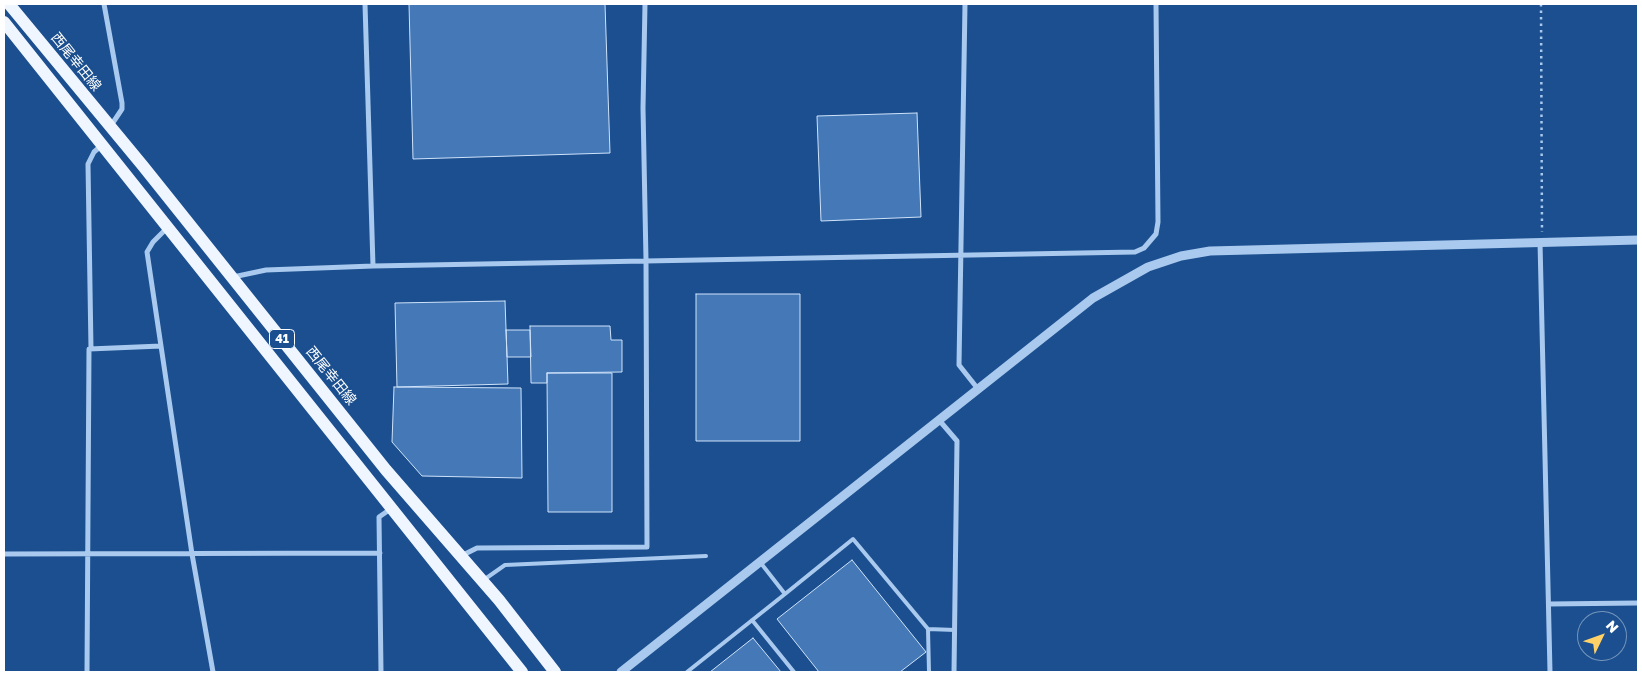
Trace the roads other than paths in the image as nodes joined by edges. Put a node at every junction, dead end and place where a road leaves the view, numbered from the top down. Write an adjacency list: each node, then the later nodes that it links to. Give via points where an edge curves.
1 (9, 4): 8 (main road, 西尾幸田線 / 41)
2 (104, 4): 8 (street, via 122,103 117,120)
3 (365, 4): 15 (street)
4 (645, 4): 14 (street, via 642,108)
5 (965, 4): 13 (street)
6 (1156, 4): 13 (street, via 1156,234 1144,248 1135,252)
7 (4, 24): 9 (main road, 41)
8 (110, 128): 16 (main road, 西尾幸田線 / 41)
9 (102, 144): 10 (main road, 41); 18 (street, via 88,164)
10 (168, 227): 17 (street, via 147,252); 21 (main road, 41)
11 (1638, 240): 12 (street)
12 (1540, 242): 19 (street, via 1210,250 1181,256 1148,266 1093,298); 32 (street)
13 (962, 254): 14 (street); 19 (street, via 959,365)
14 (646, 260): 15 (street); 26 (street, via 647,547 477,548)
15 (373, 266): 16 (street, via 266,270)
16 (232, 277): 26 (main road, 西尾幸田線 / 41, via 386,470)
17 (161, 346): 18 (street); 25 (street)
18 (90, 349): 24 (street, via 87,358)
19 (978, 389): 20 (street)
20 (939, 420): 28 (street); 35 (street, via 957,441)
21 (392, 508): 22 (street, via 379,518); 39 (main road, 41)
22 (380, 553): 25 (street); 38 (street)
23 (4, 554): 24 (street)
24 (87, 554): 25 (street); 36 (street)
25 (192, 554): 37 (street)
26 (460, 556): 29 (main road, 西尾幸田線 / 41)
27 (706, 556): 29 (lane, via 505,565)
28 (760, 562): 30 (lane); 41 (street)
29 (482, 582): 40 (main road, 西尾幸田線 / 41)
30 (785, 594): 33 (lane); 34 (lane, via 853,539)
31 (1638, 603): 32 (street)
32 (1549, 604): 46 (street)
33 (752, 620): 42 (lane); 43 (lane)
34 (928, 629): 35 (lane); 44 (lane)
35 (955, 630): 45 (street)
36 (87, 672)
37 (213, 672)
38 (381, 672)
39 (522, 672)
40 (555, 672)
41 (622, 672)
42 (687, 672)
43 (794, 672)
44 (928, 672)
45 (954, 672)
46 (1550, 672)

